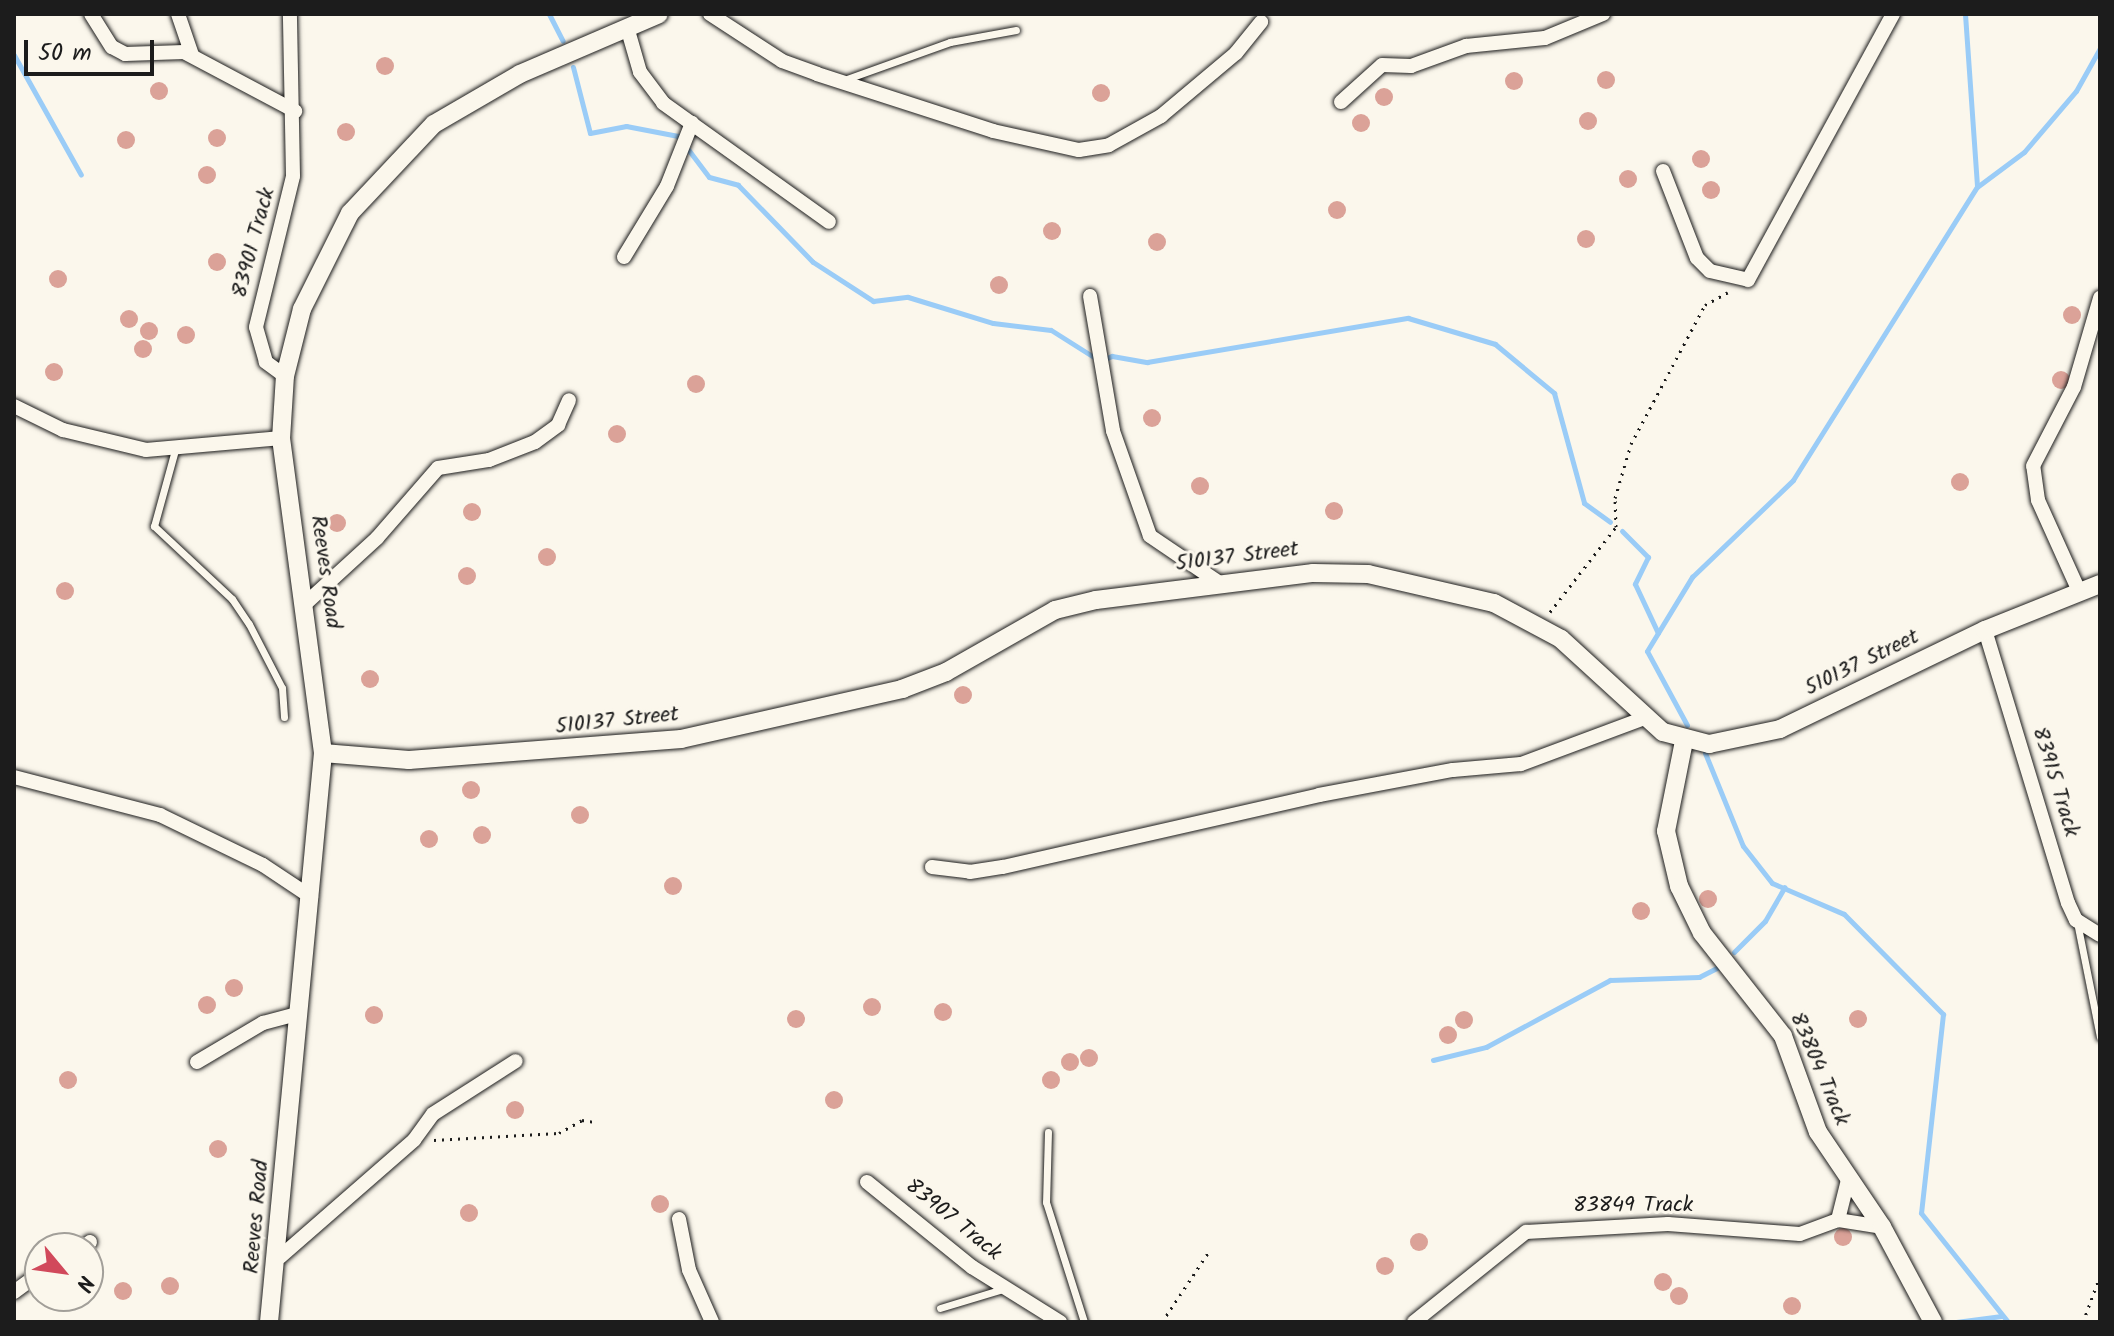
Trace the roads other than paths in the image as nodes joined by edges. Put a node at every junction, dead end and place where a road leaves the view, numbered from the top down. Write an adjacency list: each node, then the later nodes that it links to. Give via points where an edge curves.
1 (91, 14): 11 (street, via 112,47 125,54)
2 (178, 14): 11 (street)
3 (290, 14): 14 (street, 83901 Track)
4 (710, 14): 12 (street, via 782,61)
5 (1603, 14): 13 (street, via 1545,38 1466,46 1411,66 1382,65)
6 (1893, 14): 16 (street, via 1748,280 1710,271 1697,258)
7 (652, 15): 9 (street, Reeves Road)
8 (1261, 22): 12 (street, via 1236,53 1161,116 1094,149 993,131)
9 (627, 27): 15 (street, via 649,86); 21 (street, Reeves Road, via 475,97 401,154 350,213 315,274)
10 (1016, 30): 12 (lane, via 950,42)
11 (192, 55): 14 (street)
12 (842, 81)
13 (1341, 102)
14 (295, 111): 21 (street, 83901 Track, via 289,205 256,327 266,362)
15 (692, 123): 17 (street); 18 (street, via 667,186)
16 (1663, 171)
17 (829, 222)
18 (624, 257)
19 (1090, 296): 26 (street, via 1113,431 1150,536)
20 (2100, 298): 28 (street, via 2074,387 2033,466 2038,500)
21 (285, 376): 24 (street, Reeves Road)
22 (569, 400): 29 (street, via 558,425 535,442 489,460 438,468 377,538)
23 (14, 406): 25 (street, via 104,441)
24 (281, 438): 25 (street); 29 (street, Reeves Road)
25 (175, 450): 31 (lane, via 154,526 232,599 282,688)
26 (1218, 582): 32 (street, 510137 Street, via 1368,574 1494,603 1540,624); 34 (street, 510137 Street, via 1055,610 946,672 902,689 681,739 409,760)
27 (2100, 584): 28 (street, 510137 Street)
28 (2079, 591): 30 (street, 510137 Street)
29 (305, 604): 34 (street, Reeves Road)
30 (1985, 630): 33 (street, 510137 Street, via 1780,729 1742,741); 38 (street, 83915 Track)
31 (284, 717)
32 (1645, 718): 33 (street, 510137 Street); 36 (street, via 1521,764 1453,770 1319,795 1003,867 970,872)
33 (1684, 741): 45 (street, 83804 Track, via 1666,831 1679,886 1702,933 1783,1036 1818,1132)
34 (323, 753): 37 (street, Reeves Road)
35 (14, 777): 37 (street, via 160,815 263,865)
36 (932, 867)
37 (311, 897): 40 (street, Reeves Road)
38 (2076, 920): 39 (street); 41 (lane)
39 (2100, 935)
40 (296, 1014): 43 (street, via 263,1023); 50 (street, Reeves Road)
41 (2100, 1037)
42 (516, 1061): 50 (street, via 459,1093 414,1140)
43 (197, 1062)
44 (1048, 1132): 56 (lane, via 1046,1202)
45 (1848, 1180): 48 (street); 49 (street, 83804 Track)
46 (867, 1182): 51 (street, 83907 Track, via 972,1267)
47 (679, 1219): 54 (street, via 689,1270)
48 (1838, 1220): 49 (street); 57 (street, 83849 Track, via 1819,1230 1770,1235 1668,1224 1526,1232)
49 (1882, 1227): 58 (street, 83804 Track)
50 (280, 1257): 53 (street, Reeves Road)
51 (1013, 1290): 52 (lane, 83907 Track, via 983,1291); 55 (street, 83907 Track)
52 (940, 1308)
53 (269, 1322)
54 (712, 1322)
55 (1060, 1322)
56 (1084, 1322)
57 (1414, 1322)
58 (1933, 1322)

